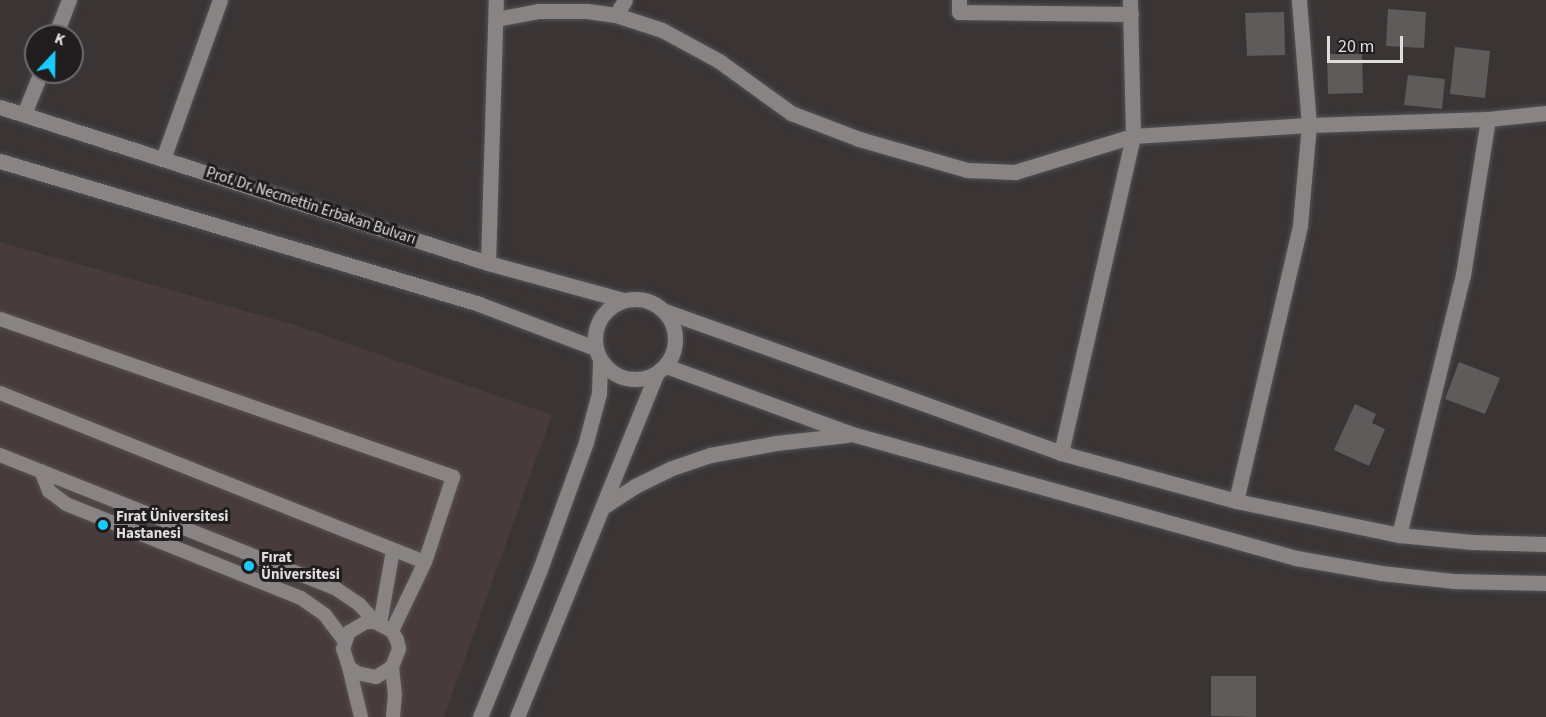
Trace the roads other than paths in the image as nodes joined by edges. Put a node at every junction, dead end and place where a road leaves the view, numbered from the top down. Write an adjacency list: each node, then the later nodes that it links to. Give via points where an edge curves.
1 (69, 0): 10 (main road)
2 (220, 0): 18 (main road)
3 (496, 0): 9 (main road)
4 (625, 0): 8 (main road)
5 (959, 0): 7 (main road, via 959,12)
6 (1299, 0): 16 (main road)
7 (1130, 7): 17 (main road)
8 (616, 15): 9 (main road, via 539,11); 17 (main road, via 662,30 719,61 791,113 859,139 967,170 1015,172)
9 (496, 19): 20 (main road)
10 (60, 24)
11 (36, 84): 14 (main road)
12 (0, 107): 14 (main road, Prof. Dr. Necmettin Erbakan Bulvarı)
13 (1546, 113): 15 (main road)
14 (24, 114): 18 (main road, Prof. Dr. Necmettin Erbakan Bulvarı)
15 (1488, 119): 16 (main road); 33 (main road, via 1463,275)
16 (1309, 125): 17 (main road); 31 (main road, via 1299,225)
17 (1133, 136): 28 (main road)
18 (164, 159): 20 (main road, Prof. Dr. Necmettin Erbakan Bulvarı)
19 (0, 161): 24 (main road, via 479,304)
20 (488, 263): 21 (main road, Prof. Dr. Necmettin Erbakan Bulvarı)
21 (623, 300): 22 (main road, via 653,302); 24 (main road, via 603,314 595,336)
22 (665, 311): 25 (main road, via 676,333 673,356); 28 (main road)
23 (0, 319): 36 (lane, via 453,477)
24 (598, 354): 25 (main road, via 619,377 644,379); 45 (main road, via 599,393 586,442)
25 (661, 370): 27 (main road); 32 (main road)
26 (0, 393): 35 (lane)
27 (852, 434): 32 (main road, via 710,455 672,468); 37 (main road, via 1296,558 1443,580)
28 (1061, 453): 31 (main road)
29 (0, 455): 30 (lane)
30 (41, 471): 38 (lane, via 335,588 359,604); 40 (lane, via 49,491 66,504 301,598 325,615)
31 (1236, 501): 33 (main road)
32 (603, 507): 46 (main road)
33 (1399, 535): 34 (main road)
34 (1546, 544)
35 (393, 550): 36 (lane); 38 (lane)
36 (425, 562): 39 (lane)
37 (1546, 583)
38 (377, 623): 39 (lane); 40 (lane, via 357,625)
39 (392, 631): 42 (lane, via 399,649)
40 (344, 640): 41 (lane, via 345,659)
41 (350, 667): 42 (lane, via 357,673 376,677); 43 (lane)
42 (392, 667): 44 (lane)
43 (361, 717)
44 (393, 717)
45 (480, 717)
46 (517, 717)

